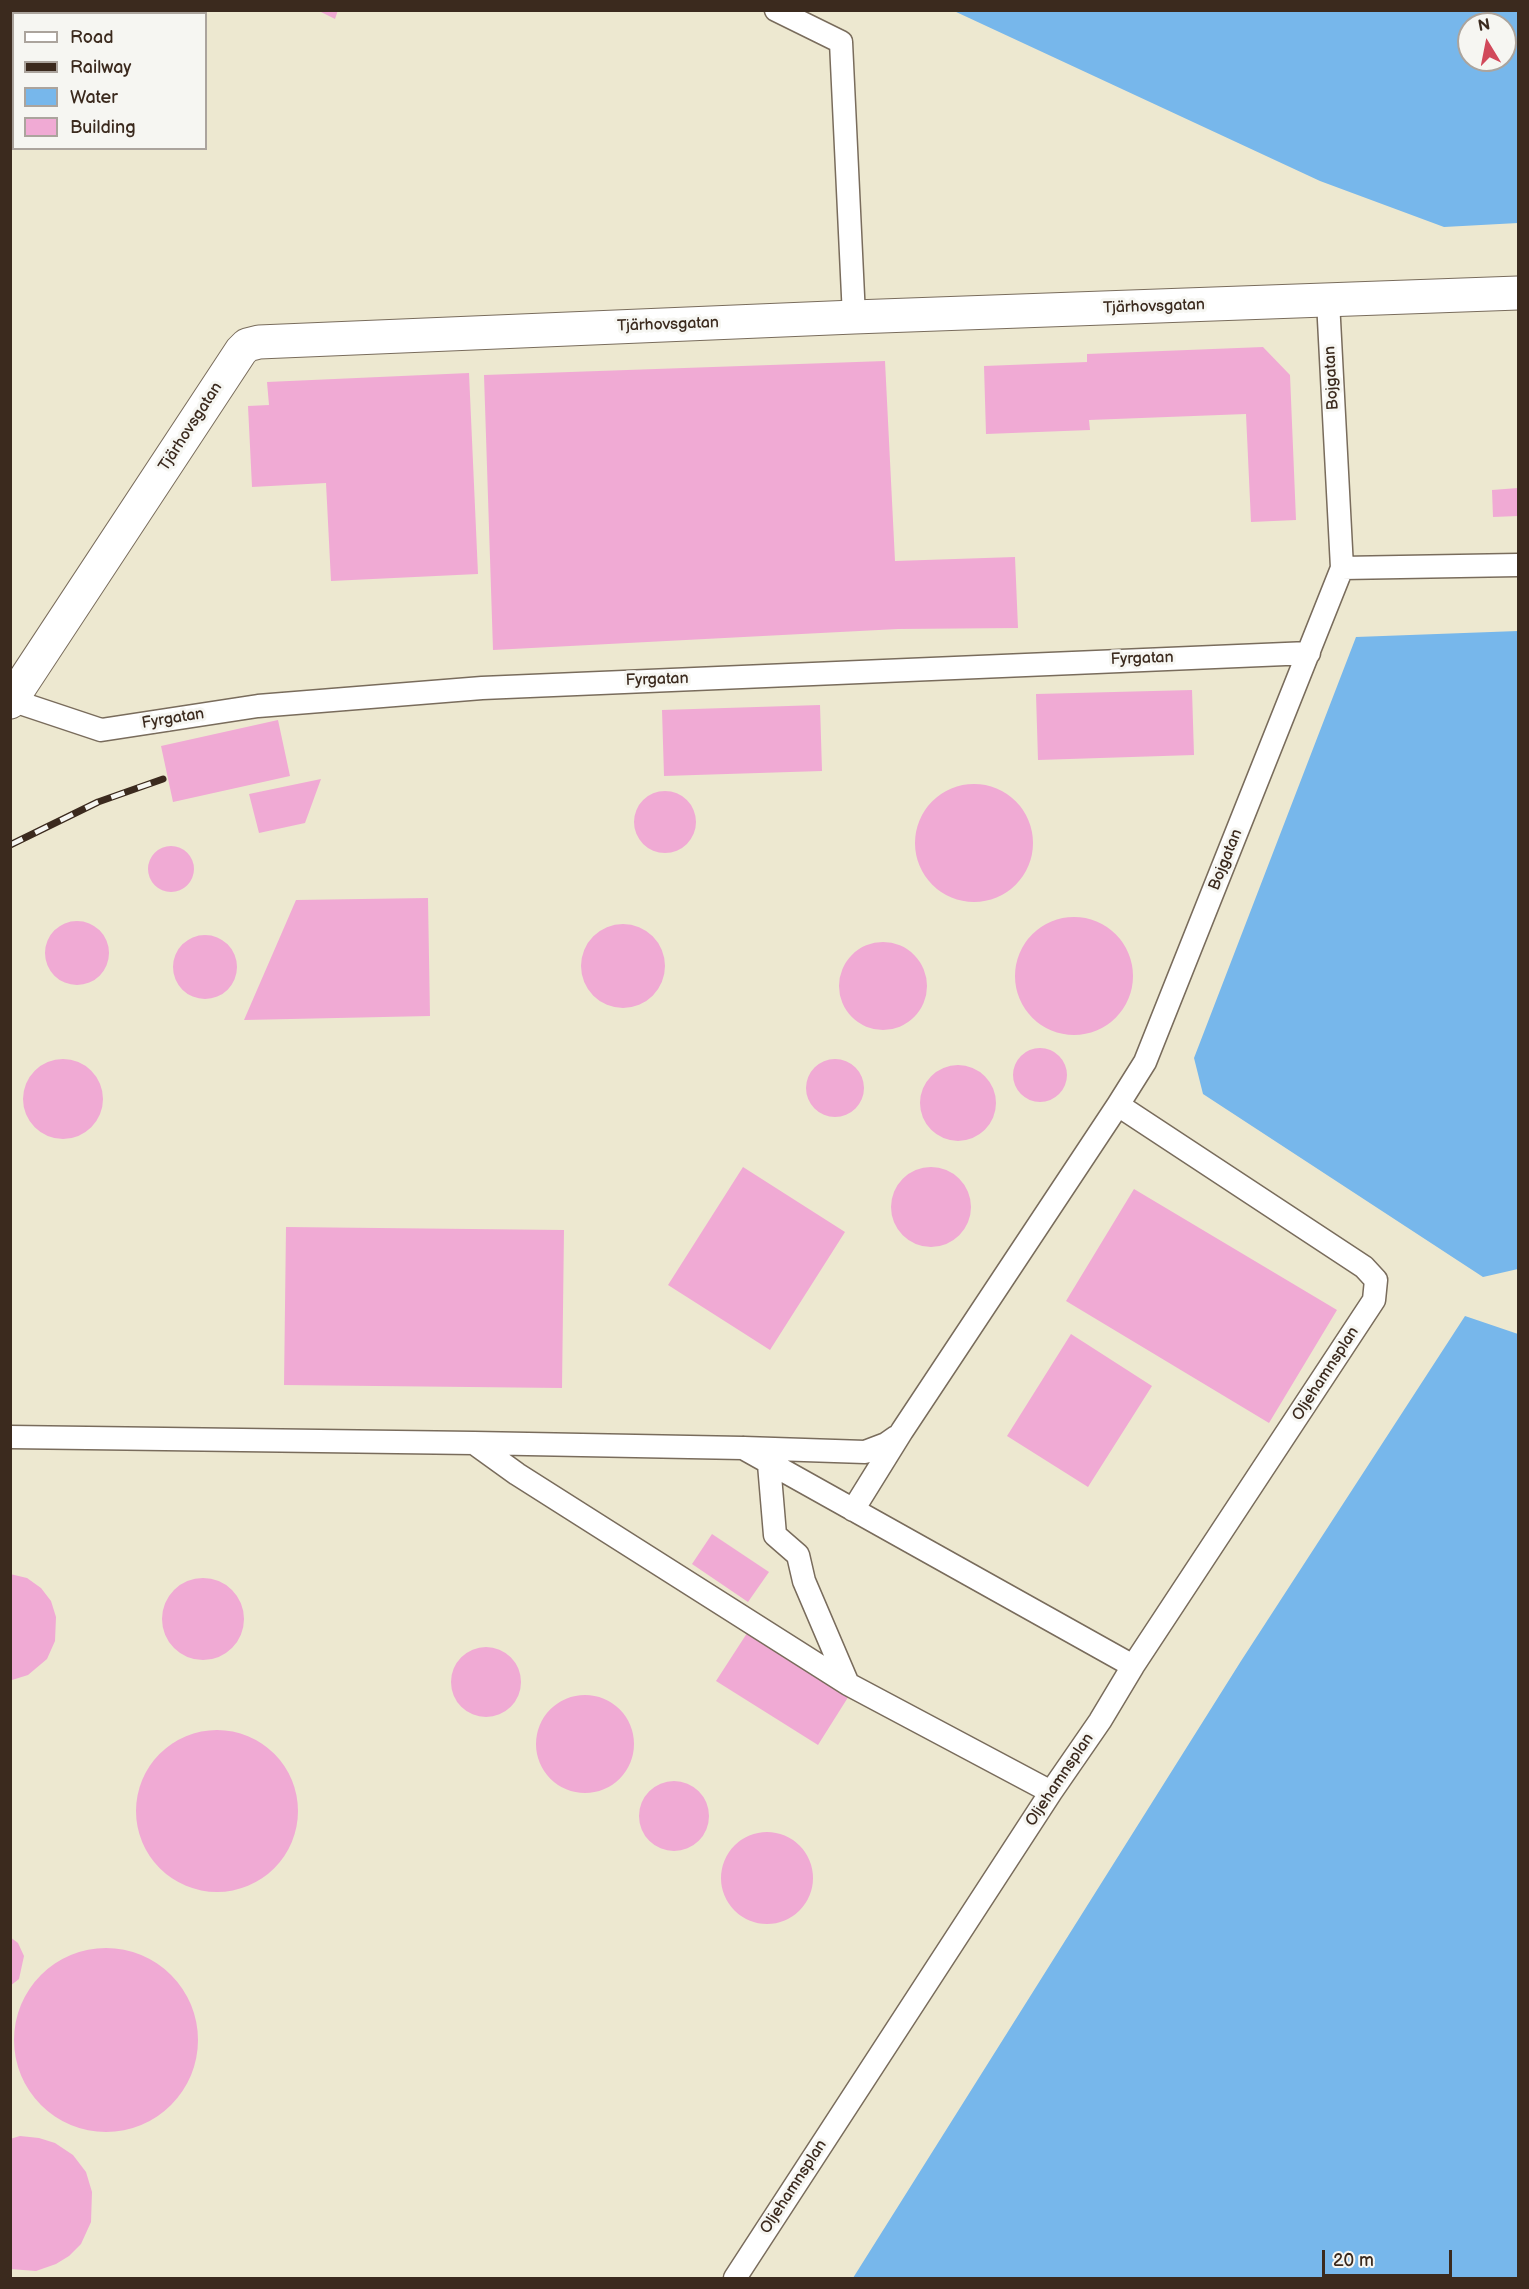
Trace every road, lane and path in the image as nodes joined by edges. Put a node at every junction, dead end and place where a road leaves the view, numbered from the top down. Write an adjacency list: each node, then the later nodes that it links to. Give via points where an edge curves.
1 (776, 10): 4 (lane, via 841,42)
2 (1518, 293): 3 (street, Tjärhovsgatan)
3 (1328, 301): 4 (street, Tjärhovsgatan); 6 (lane, Bojgatan)
4 (854, 317): 8 (street, Tjärhovsgatan, via 247,345)
5 (1518, 565): 6 (lane)
6 (1342, 568): 7 (lane, Bojgatan)
7 (1309, 653): 8 (lane, Fyrgatan, via 482,687 258,706 101,730); 9 (lane, Bojgatan, via 1145,1062)
8 (11, 701)
9 (1118, 1105): 10 (lane, Bojgatan); 16 (lane, Oljehamnsplan, via 1364,1266 1377,1286 1374,1300)
10 (902, 1431): 13 (lane, via 886,1444 865,1452); 15 (lane, Bojgatan)
11 (10, 1437): 12 (lane)
12 (474, 1443): 13 (lane); 17 (lane)
13 (743, 1448): 14 (lane)
14 (769, 1464): 15 (lane); 17 (lane, via 776,1537 798,1555 804,1581)
15 (853, 1510): 16 (lane)
16 (1133, 1666): 18 (lane, Oljehamnsplan)
17 (848, 1684): 18 (lane)
18 (1051, 1792): 19 (lane, Oljehamnsplan)
19 (735, 2278)

